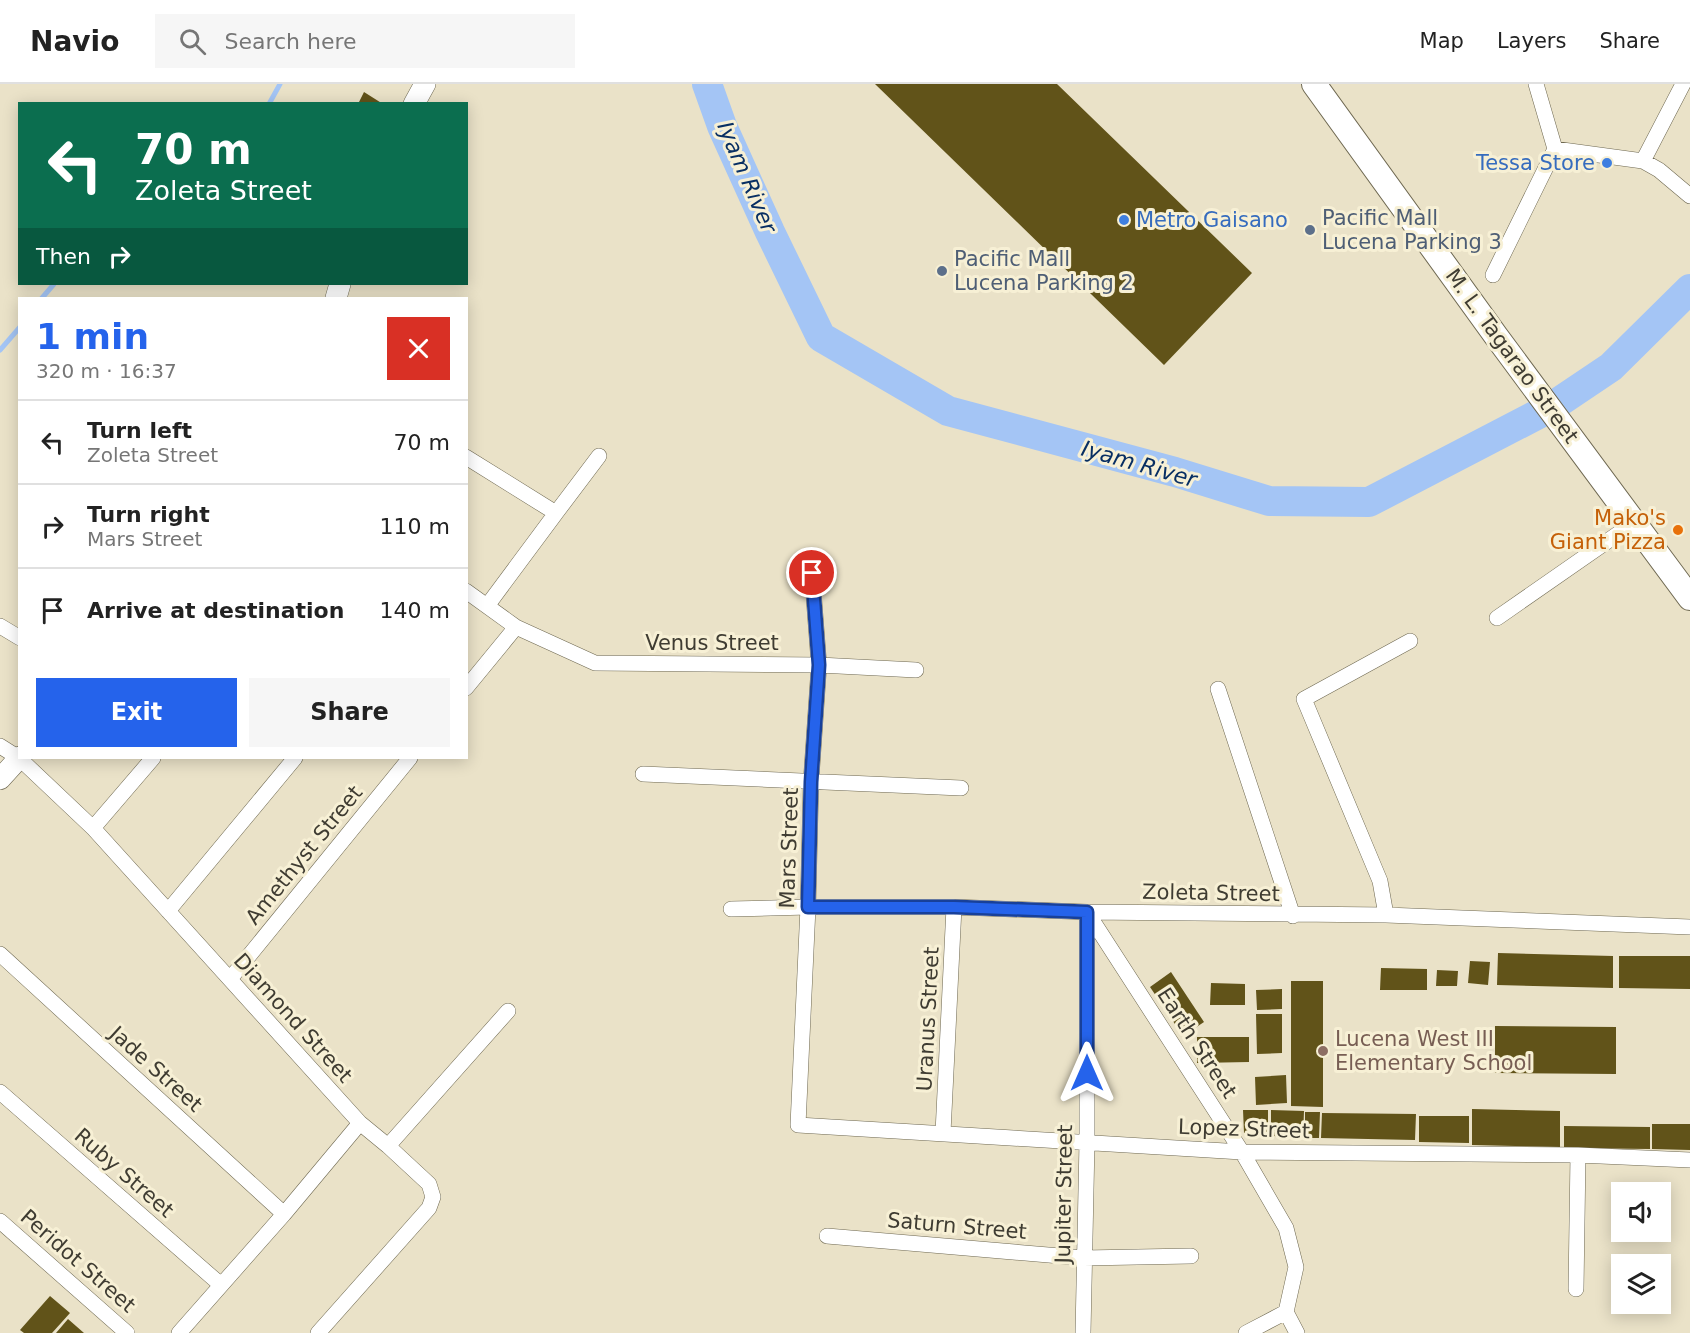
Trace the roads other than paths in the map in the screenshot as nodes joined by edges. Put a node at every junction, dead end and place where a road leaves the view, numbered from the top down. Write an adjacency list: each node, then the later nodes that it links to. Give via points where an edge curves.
1 (425, 84): 5 (main road)
2 (1314, 84): 13 (main road, M. L. Tagarao Street)
3 (1536, 84): 6 (street)
4 (1683, 84): 7 (street)
5 (415, 102)
6 (1554, 149): 7 (street); 9 (street)
7 (1643, 161): 8 (street)
8 (1690, 196)
9 (1493, 275)
10 (598, 456): 12 (street)
11 (468, 458): 12 (street)
12 (556, 513): 17 (street)
13 (1635, 522): 16 (main road, M. L. Tagarao Street); 18 (street)
14 (812, 573): 23 (street, Mars Street)
15 (468, 592): 17 (street, Venus Street)
16 (1690, 598)
17 (488, 606): 20 (street, Venus Street)
18 (1497, 618)
19 (0, 626): 21 (street)
20 (516, 627): 23 (street, Venus Street, via 595,663); 25 (street)
21 (18, 637)
22 (1410, 641): 44 (street, via 1304,699 1380,880)
23 (819, 665): 24 (street, Venus Street); 36 (street, Mars Street)
24 (916, 670)
25 (468, 686)
26 (1218, 688): 45 (street)
27 (0, 746): 28 (street, Diamond Street)
28 (18, 756)
29 (18, 758): 35 (main road)
30 (21, 759): 38 (street, Diamond Street)
31 (152, 759): 38 (street)
32 (294, 759): 42 (street)
33 (409, 759): 48 (street, Amethyst Street)
34 (643, 774): 36 (street)
35 (0, 779)
36 (811, 782): 37 (street); 39 (street, Mars Street)
37 (960, 788)
38 (93, 828): 42 (street, Diamond Street)
39 (808, 907): 40 (street, Zoleta Street); 41 (street, Zoleta Street); 52 (street, Mars Street)
40 (954, 907): 43 (street, Zoleta Street); 53 (street, Uranus Street)
41 (731, 909)
42 (168, 911): 48 (street, Diamond Street)
43 (1087, 912): 45 (street, Zoleta Street); 54 (street, Jupiter Street); 56 (street, Earth Street)
44 (1386, 915): 45 (street, Zoleta Street); 46 (street, Zoleta Street)
45 (1293, 916)
46 (1690, 927)
47 (0, 954): 59 (street, Jade Street)
48 (230, 979): 51 (street, Diamond Street)
49 (508, 1011): 55 (street)
50 (0, 1092): 64 (street, Ruby Street)
51 (360, 1123): 55 (street, Diamond Street); 59 (street)
52 (798, 1125): 53 (street, Lopez Street)
53 (943, 1133): 54 (street, Lopez Street)
54 (1087, 1142): 56 (street, Lopez Street); 63 (street, Jupiter Street)
55 (388, 1146): 69 (street, Diamond Street, via 429,1184 433,1197 429,1208)
56 (1242, 1152): 57 (street, Lopez Street); 66 (street, Earth Street, via 1286,1228 1296,1267)
57 (1578, 1155): 58 (street, Lopez Street); 65 (street)
58 (1690, 1160)
59 (284, 1214): 64 (street)
60 (0, 1221): 67 (street, Peridot Street)
61 (828, 1236): 63 (street, Saturn Street)
62 (1191, 1256): 63 (street, Saturn Street)
63 (1084, 1258): 70 (street, Jupiter Street)
64 (221, 1285): 68 (street)
65 (1576, 1289)
66 (1286, 1312): 71 (street); 72 (street)
67 (127, 1333)
68 (179, 1333)
69 (318, 1333)
70 (1083, 1333)
71 (1246, 1333)
72 (1297, 1333)

